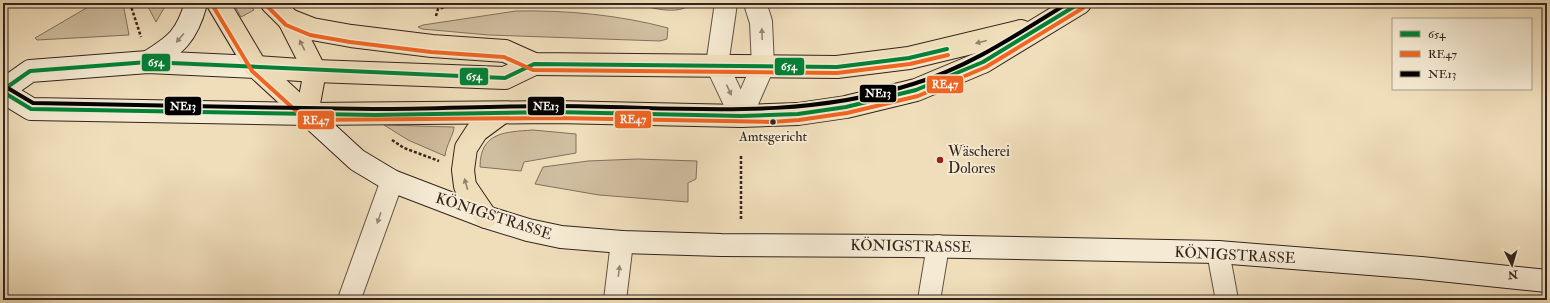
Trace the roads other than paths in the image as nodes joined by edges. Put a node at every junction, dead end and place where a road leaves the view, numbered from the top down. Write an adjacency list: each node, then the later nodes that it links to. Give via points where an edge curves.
1 (196, 3): 9 (main road, one-way to 9, via 185,32 172,48)
2 (218, 3): 13 (main road)
3 (272, 3): 7 (main road)
4 (726, 3): 11 (main road)
5 (755, 3): 12 (main road, one-way to 5, via 761,22)
6 (1080, 3): 8 (main road)
7 (289, 20): 10 (main road, via 312,29 337,34 432,46 505,51); 14 (main road, one-way to 7)
8 (1046, 24): 12 (main road, one-way to 12, via 909,58 837,67); 18 (main road, via 983,62 916,90 846,107 798,114)
9 (148, 62): 13 (main road); 15 (main road, via 30,71)
10 (534, 64): 11 (main road); 14 (main road, via 505,78)
11 (717, 65): 12 (main road); 18 (main road, one-way to 18)
12 (763, 66): 18 (main road)
13 (256, 67): 14 (main road); 16 (main road)
14 (315, 71): 16 (main road)
15 (3, 91): 16 (main road, via 31,109)
16 (307, 114): 17 (main road); 19 (main road, KÖNIGSTRASSE, via 357,160)
17 (500, 114): 18 (main road, via 555,112); 20 (main road, one-way to 17, via 465,186 463,170 466,148 477,131)
18 (741, 116)
19 (392, 181): 20 (main road, KÖNIGSTRASSE); 25 (main road, one-way to 25)
20 (486, 217): 21 (main road, KÖNIGSTRASSE, via 561,237)
21 (622, 242): 22 (main road, KÖNIGSTRASSE); 26 (main road, one-way to 21)
22 (938, 246): 23 (main road, KÖNIGSTRASSE); 27 (main road)
23 (1218, 252): 24 (main road, KÖNIGSTRASSE); 28 (main road)
24 (1547, 281)
25 (349, 300)
26 (615, 300)
27 (929, 300)
28 (1227, 300)

